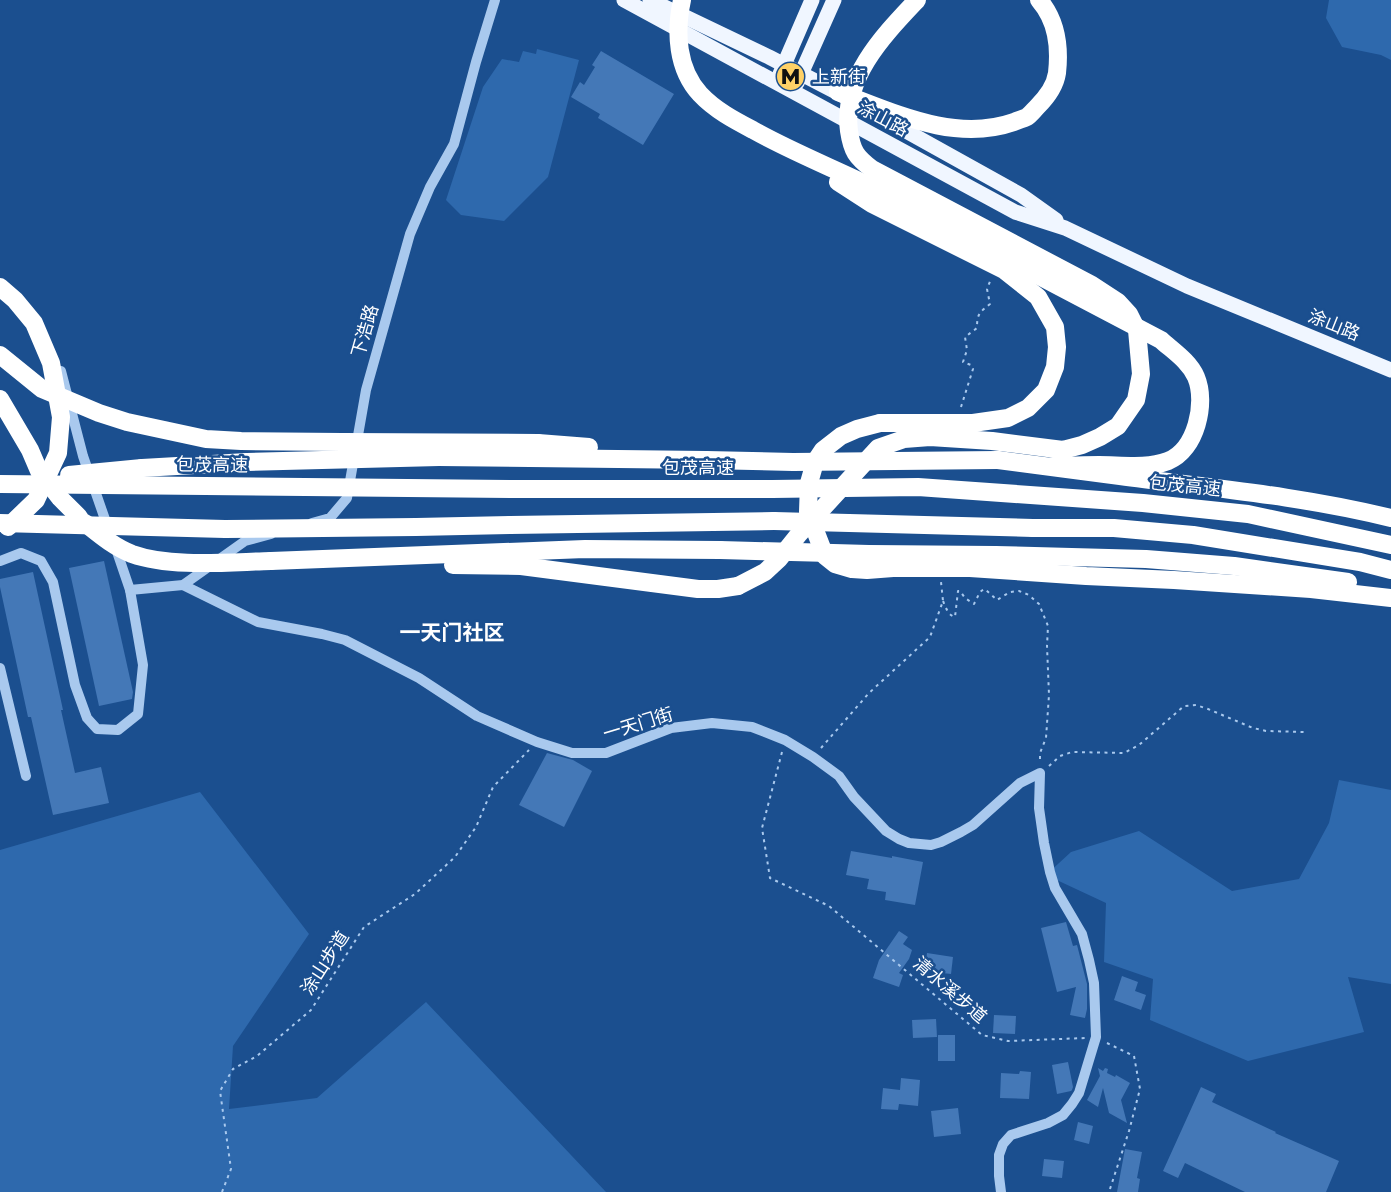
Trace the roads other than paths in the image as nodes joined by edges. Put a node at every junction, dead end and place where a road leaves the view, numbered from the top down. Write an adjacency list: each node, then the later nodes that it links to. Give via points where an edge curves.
1 (495, 0): 31 (street, 下浩路, via 454,144 410,234 366,390 347,498 330,518 245,542)
2 (624, 0): 11 (main road, 涂山路)
3 (650, 0): 9 (main road, 涂山路)
4 (682, 0): 14 (highway, bridge, via 678,37 691,83 714,107)
5 (812, 0): 9 (main road)
6 (834, 0): 10 (main road)
7 (917, 0): 28 (highway, bridge, via 877,45 858,75 847,118 851,146 858,159 872,169 1118,302 1137,330 1142,374 1136,400 1118,426 1082,445 1063,450 930,437 904,439 878,448 779,559 765,572 738,586 698,590)
8 (1039, 0): 13 (highway, via 1054,26 1059,50 1056,76 1047,98 1027,117 999,127 956,129 933,125)
9 (784, 65): 10 (main road, 涂山路); 11 (main road)
10 (802, 74): 12 (main road); 13 (main road, 涂山路)
11 (776, 81): 12 (main road, 涂山路)
12 (793, 91): 15 (main road, 涂山路, via 1015,212)
13 (837, 92): 15 (main road, 涂山路, via 1021,195)
14 (780, 145): 22 (highway, bridge, via 879,191 1161,340 1195,375 1199,390 1198,422 1191,440 1170,460 1149,465); 34 (highway, bridge, via 872,204 1004,270 1038,297 1055,327 1055,367 1046,390 1028,408 1008,418 973,423 880,423 841,436 823,450 809,483 808,512 825,556 852,569 970,568 1300,588)
15 (1065, 228): 19 (main road, 涂山路, via 1187,286)
16 (0, 287): 26 (highway, bridge, via 34,323 51,363 62,417 58,453 36,500)
17 (0, 355): 21 (highway, bridge, via 42,389 99,413 206,439)
18 (57, 359): 32 (street, via 83,456)
19 (1391, 369)
20 (0, 399): 28 (highway, bridge, via 39,471 60,498 105,539 132,554 194,563 314,560 374,566)
21 (538, 450): 22 (highway, bridge, via 625,450 701,460 998,460); 23 (highway, bridge, via 142,468)
22 (1053, 466): 24 (highway, bridge, via 1306,501)
23 (0, 483): 27 (highway, 包茂高速, bridge, via 512,489 918,487 1248,514)
24 (1391, 518)
25 (0, 523): 30 (highway, bridge, via 225,529 774,521 1114,528 1193,535)
26 (0, 534)
27 (1391, 545)
28 (519, 558): 33 (highway, bridge, via 640,548 1146,559 1234,566)
29 (0, 561): 32 (street, via 21,553 41,561 53,582 75,685 87,718 96,729 118,730 138,714 143,665)
30 (1391, 570)
31 (183, 585): 32 (street); 37 (street, 一天门街, via 258,622 345,640 419,678 477,716 572,753 606,753 671,728 712,723 752,727 813,757 839,777 886,831 920,844 941,842 973,825 1020,783 1040,773 1039,808 1050,872 1082,934 1094,983 1096,1037 1079,1093 1063,1115 1011,1135 1003,1144 999,1155)
32 (130, 590)
33 (1391, 590)
34 (1391, 598)
35 (0, 668): 36 (street)
36 (26, 776)
37 (1000, 1192)

